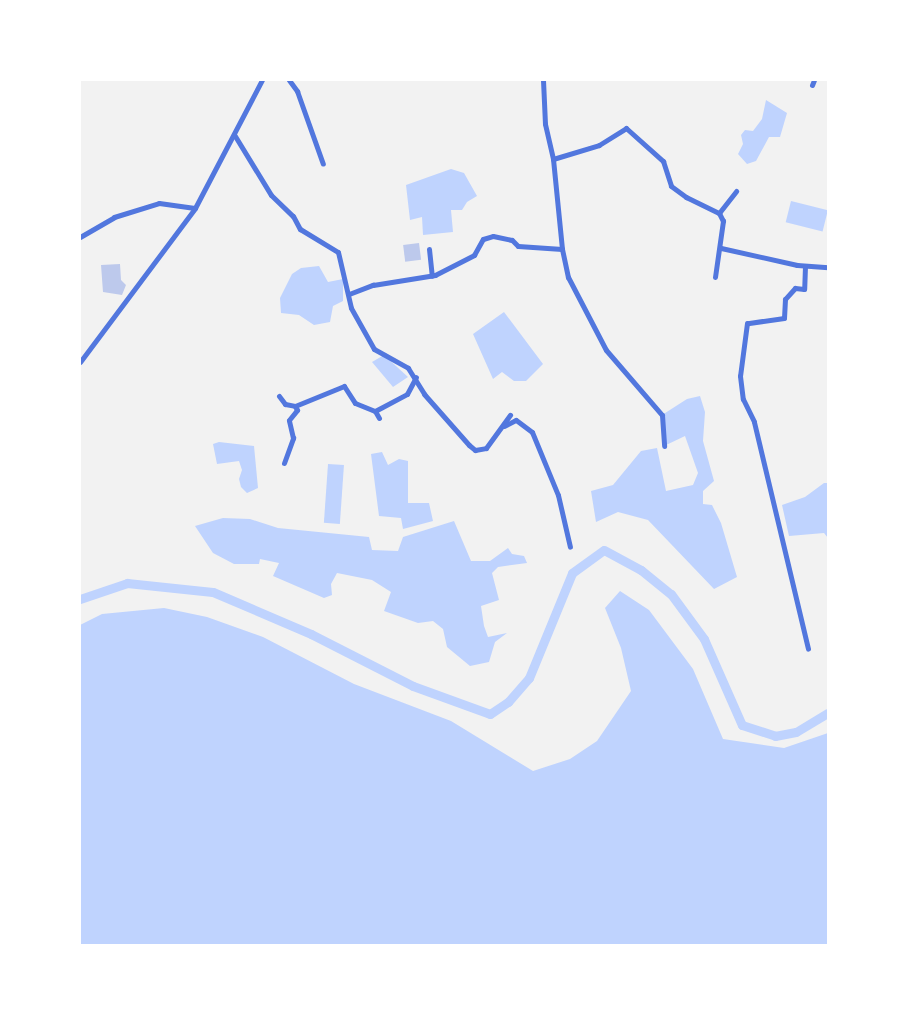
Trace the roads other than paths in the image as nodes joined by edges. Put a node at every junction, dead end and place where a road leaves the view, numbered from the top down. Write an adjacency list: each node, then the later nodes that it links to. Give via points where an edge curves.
1 (262, 80): 4 (street)
2 (289, 80): 6 (street, via 297,91)
3 (543, 80): 5 (street, via 545,124)
4 (235, 136): 8 (street); 18 (street, via 270,195 293,216 300,229 338,252)
5 (553, 159): 9 (street, via 599,145 626,128 663,161 671,186); 13 (street)
6 (323, 164)
7 (736, 191): 9 (street)
8 (195, 208): 10 (street, via 159,203 114,217); 19 (street)
9 (719, 213): 11 (street, via 723,221)
10 (80, 237)
11 (721, 248): 14 (street); 17 (street)
12 (429, 249): 16 (street)
13 (562, 249): 16 (street, via 518,246 512,240 493,236 483,239 474,255); 27 (street, via 568,277 606,350 662,415)
14 (805, 266): 15 (street); 30 (street, via 804,289 795,288 785,299 784,318 747,323 740,376 742,399 754,422)
15 (828, 267)
16 (432, 276): 18 (street, via 374,285)
17 (716, 277)
18 (349, 294): 20 (street, via 351,308 374,349)
19 (80, 362)
20 (416, 377): 23 (street, via 407,394); 26 (street, via 424,394 475,450 486,448)
21 (279, 396): 22 (street, via 285,404)
22 (295, 406): 23 (street, via 344,386 355,403); 28 (street, via 297,410 289,420 292,438)
23 (375, 411): 25 (street)
24 (510, 415): 26 (street)
25 (379, 418)
26 (502, 426): 29 (street, via 516,420 532,432 558,495)
27 (664, 446)
28 (284, 463)
29 (570, 547)
30 (808, 649)

